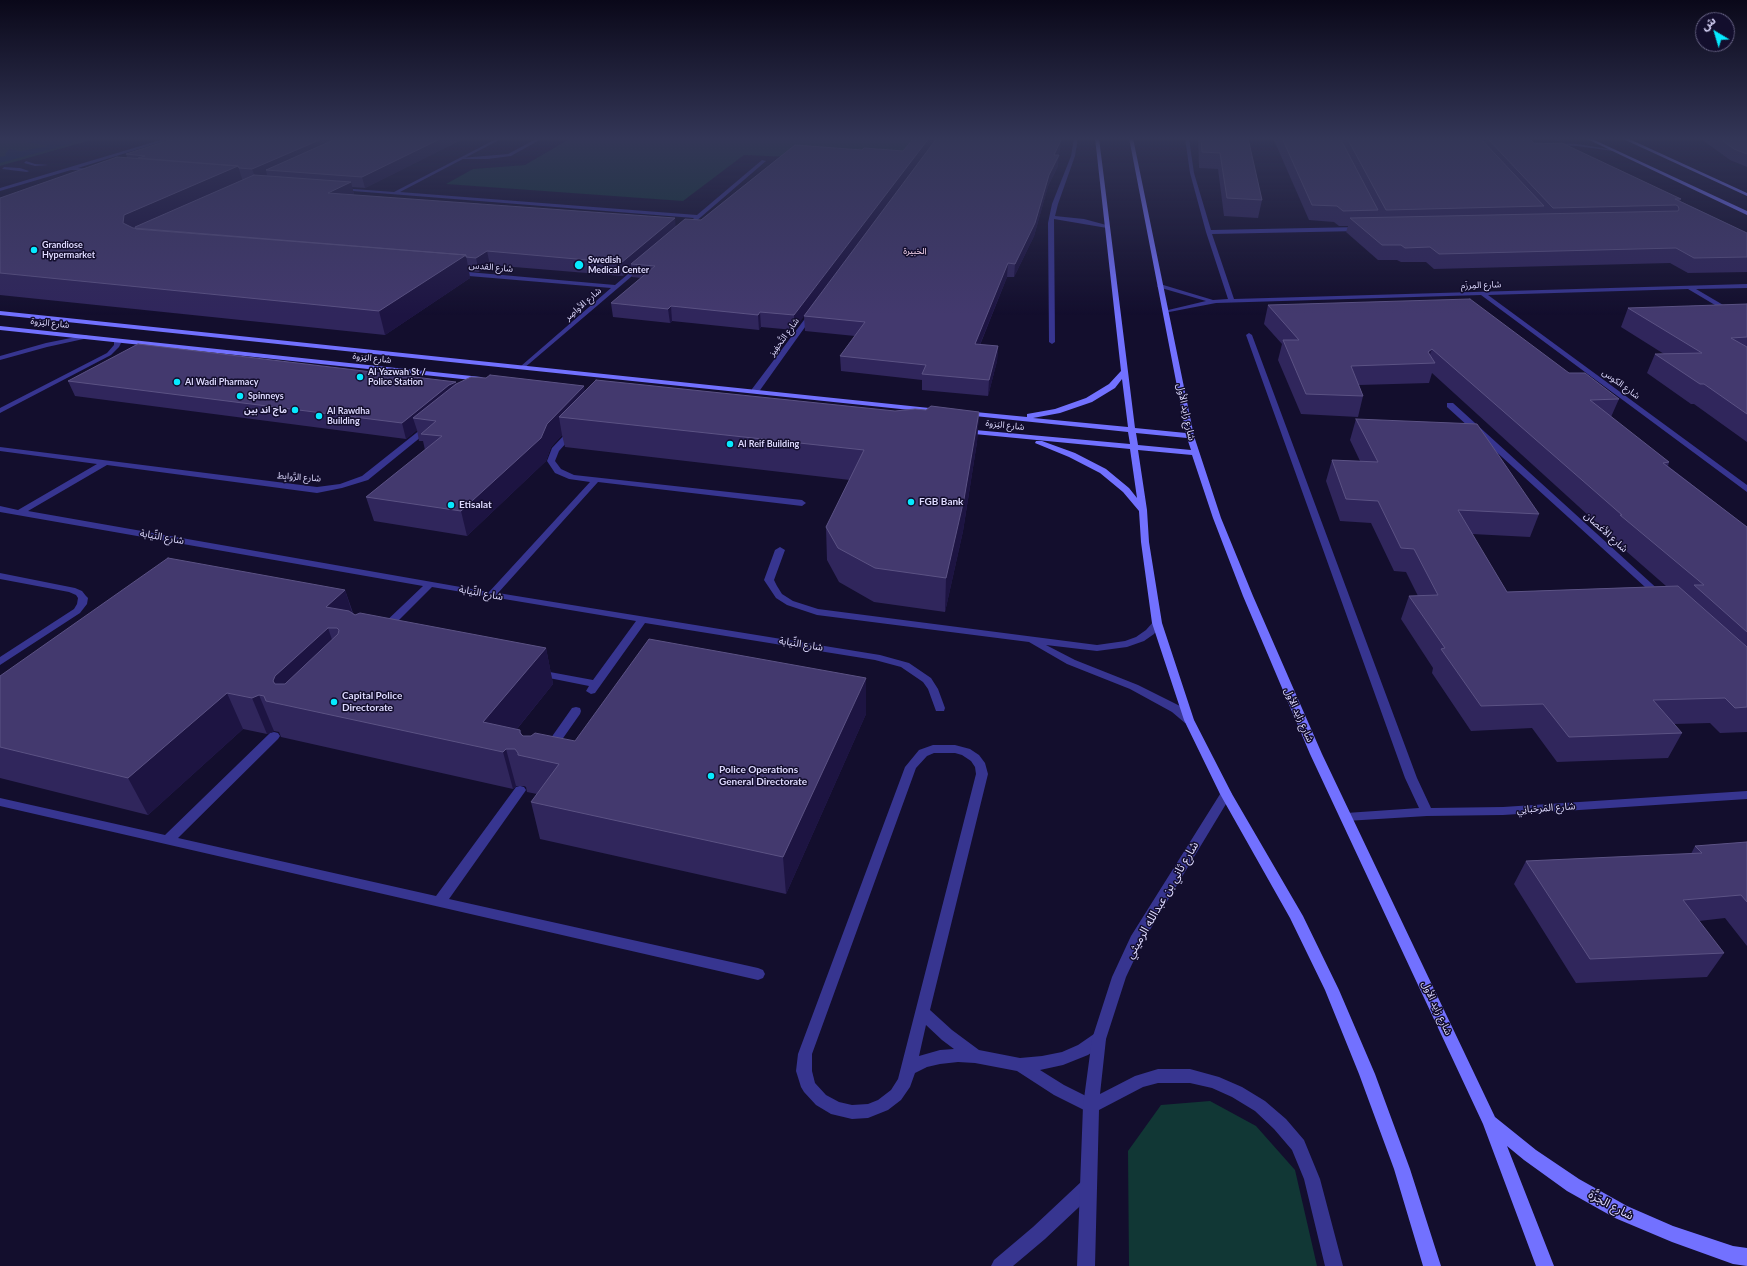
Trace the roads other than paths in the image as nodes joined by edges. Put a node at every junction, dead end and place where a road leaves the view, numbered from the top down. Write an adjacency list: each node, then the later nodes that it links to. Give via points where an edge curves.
1 (449, 197): 9 (street)
2 (722, 197): 9 (street)
3 (1059, 197): 10 (street)
4 (1103, 197): 11 (main road)
5 (1143, 197): 17 (main road, شارع زايد الأول)
6 (1199, 197): 14 (street)
7 (1713, 197): 8 (main road)
8 (1747, 213)
9 (700, 216): 12 (street)
10 (1052, 217): 11 (street); 32 (street)
11 (1106, 226): 35 (main road)
12 (688, 227)
13 (1364, 229): 14 (street)
14 (1209, 232): 23 (street)
15 (646, 262): 19 (street, شارع الأواصِر)
16 (447, 272): 19 (street, شارع القدس)
17 (1160, 286): 22 (street, شارع المِرزَم); 25 (main road, شارع زايد الأول)
18 (1747, 286): 20 (street, شارع المِرزَم)
19 (617, 287): 34 (street, شارع الأواصِر)
20 (1690, 288): 21 (street, شارع المِرزَم); 27 (street)
21 (1483, 294): 23 (street, شارع المِرزَم); 54 (street, شارع الكوس)
22 (1216, 301): 23 (street, شارع المِرزَم); 25 (street, شارع المِرزَم)
23 (1232, 301)
24 (815, 309): 37 (street, شارع التَّحفِيز)
25 (1166, 312): 48 (main road, شارع زايد الأول)
26 (0, 313): 34 (main road, شارع اليَزوة)
27 (1747, 322)
28 (0, 328): 30 (main road, شارع اليَزوة)
29 (1249, 335): 79 (street, via 1408,770)
30 (86, 337): 31 (main road, شارع اليَزوة); 33 (street)
31 (116, 340): 36 (main road, شارع اليَزوة); 39 (street, via 117,346 109,354)
32 (1052, 342)
33 (0, 358)
34 (523, 368): 37 (main road, شارع اليَزوة)
35 (1125, 371): 42 (main road, via 1112,386 1089,400 1057,411); 46 (main road)
36 (486, 380)
37 (755, 391): 40 (main road, شارع اليَزوة)
38 (1450, 406): 63 (street, شارع الأغصان)
39 (0, 411)
40 (945, 411)
41 (960, 413): 42 (main road, شارع اليَزوة)
42 (1016, 418): 46 (main road, شارع اليَزوة)
43 (433, 423): 52 (street, شارع الرَّوابِط, via 373,473 354,483 330,489 306,489)
44 (577, 427): 53 (street, via 555,450 552,461 558,471 564,474)
45 (957, 430): 47 (main road, شارع اليَزوة)
46 (1131, 430): 48 (main road, شارع اليَزوة); 49 (main road)
47 (1012, 436): 49 (main road, شارع اليَزوة); 57 (main road, via 1053,448 1089,463 1126,490)
48 (1190, 436): 51 (main road, شارع زايد الأول)
49 (1134, 448): 51 (main road, شارع اليَزوة); 57 (main road)
50 (0, 449): 52 (street, شارع الرَّوابِط)
51 (1196, 453): 80 (main road, شارع زايد الأول, via 1217,518 1248,596 1284,683)
52 (105, 463): 58 (street)
53 (596, 480): 55 (street); 62 (street)
54 (1747, 489)
55 (802, 503)
56 (0, 509): 58 (street, شارع النِّيابة)
57 (1143, 510): 65 (main road)
58 (20, 512): 61 (street, شارع النِّيابة)
59 (780, 550): 67 (street, via 769,580 779,596 803,608 817,612)
60 (0, 576): 68 (street, via 72,590 80,593 83,598 77,611)
61 (430, 584): 62 (street, شارع النِّيابة); 66 (street)
62 (491, 595): 64 (street, شارع النِّيابة)
63 (1666, 602)
64 (643, 619): 69 (street, via 593,688); 70 (street, شارع النِّيابة, via 893,661 917,672 927,680)
65 (1157, 623): 67 (street, via 1140,639 1110,647 1083,648); 72 (main road)
66 (376, 637)
67 (1029, 639): 72 (street, via 1071,662 1134,686 1176,709)
68 (0, 662)
69 (526, 671)
70 (940, 708)
71 (576, 712): 74 (street)
72 (1189, 720): 76 (main road)
73 (274, 736): 81 (street)
74 (545, 755)
75 (520, 790): 82 (street)
76 (1226, 794): 85 (street, شارع ثاني بن عبدالله الرميثي, via 1136,940 1119,977); 96 (main road, via 1296,916 1332,990 1370,1081 1402,1169)
77 (1747, 795): 79 (street, شارع المَرحَبانِي, via 1503,811)
78 (0, 802): 81 (street)
79 (1427, 812): 80 (street, شارع المَرحَبانِي)
80 (1346, 817): 90 (main road, شارع زايد الأول)
81 (168, 840): 82 (street)
82 (440, 902): 83 (street)
83 (758, 974)
84 (922, 1013): 86 (street); 88 (street); 88 (street, via 982,774 981,766 975,758 955,748 933,749 923,753 911,767 805,1054 804,1071 809,1087 821,1100 836,1109 852,1112 868,1111 883,1105 896,1095 905,1082)
85 (1099, 1039): 87 (street, via 1083,1050 1063,1058); 89 (street, شارع ثاني بن عبدالله الرميثي)
86 (975, 1056): 87 (street); 88 (street, via 940,1057)
87 (1020, 1065): 89 (street, via 1058,1090)
88 (908, 1068)
89 (1091, 1106): 91 (street, شارع ثاني بن عبدالله الرميثي); 95 (street, via 1140,1081 1158,1076 1190,1076 1214,1082 1260,1106 1298,1145 1312,1179)
90 (1490, 1123): 92 (main road, شارع الجَزَّة, via 1573,1185 1621,1212 1672,1234 1733,1255); 97 (main road, شارع زايد الأول)
91 (1088, 1187): 93 (street); 94 (street, شارع ثاني بن عبدالله الرميثي)
92 (1747, 1257)
93 (1000, 1266)
94 (1086, 1266)
95 (1334, 1266)
96 (1432, 1266)
97 (1545, 1266)

